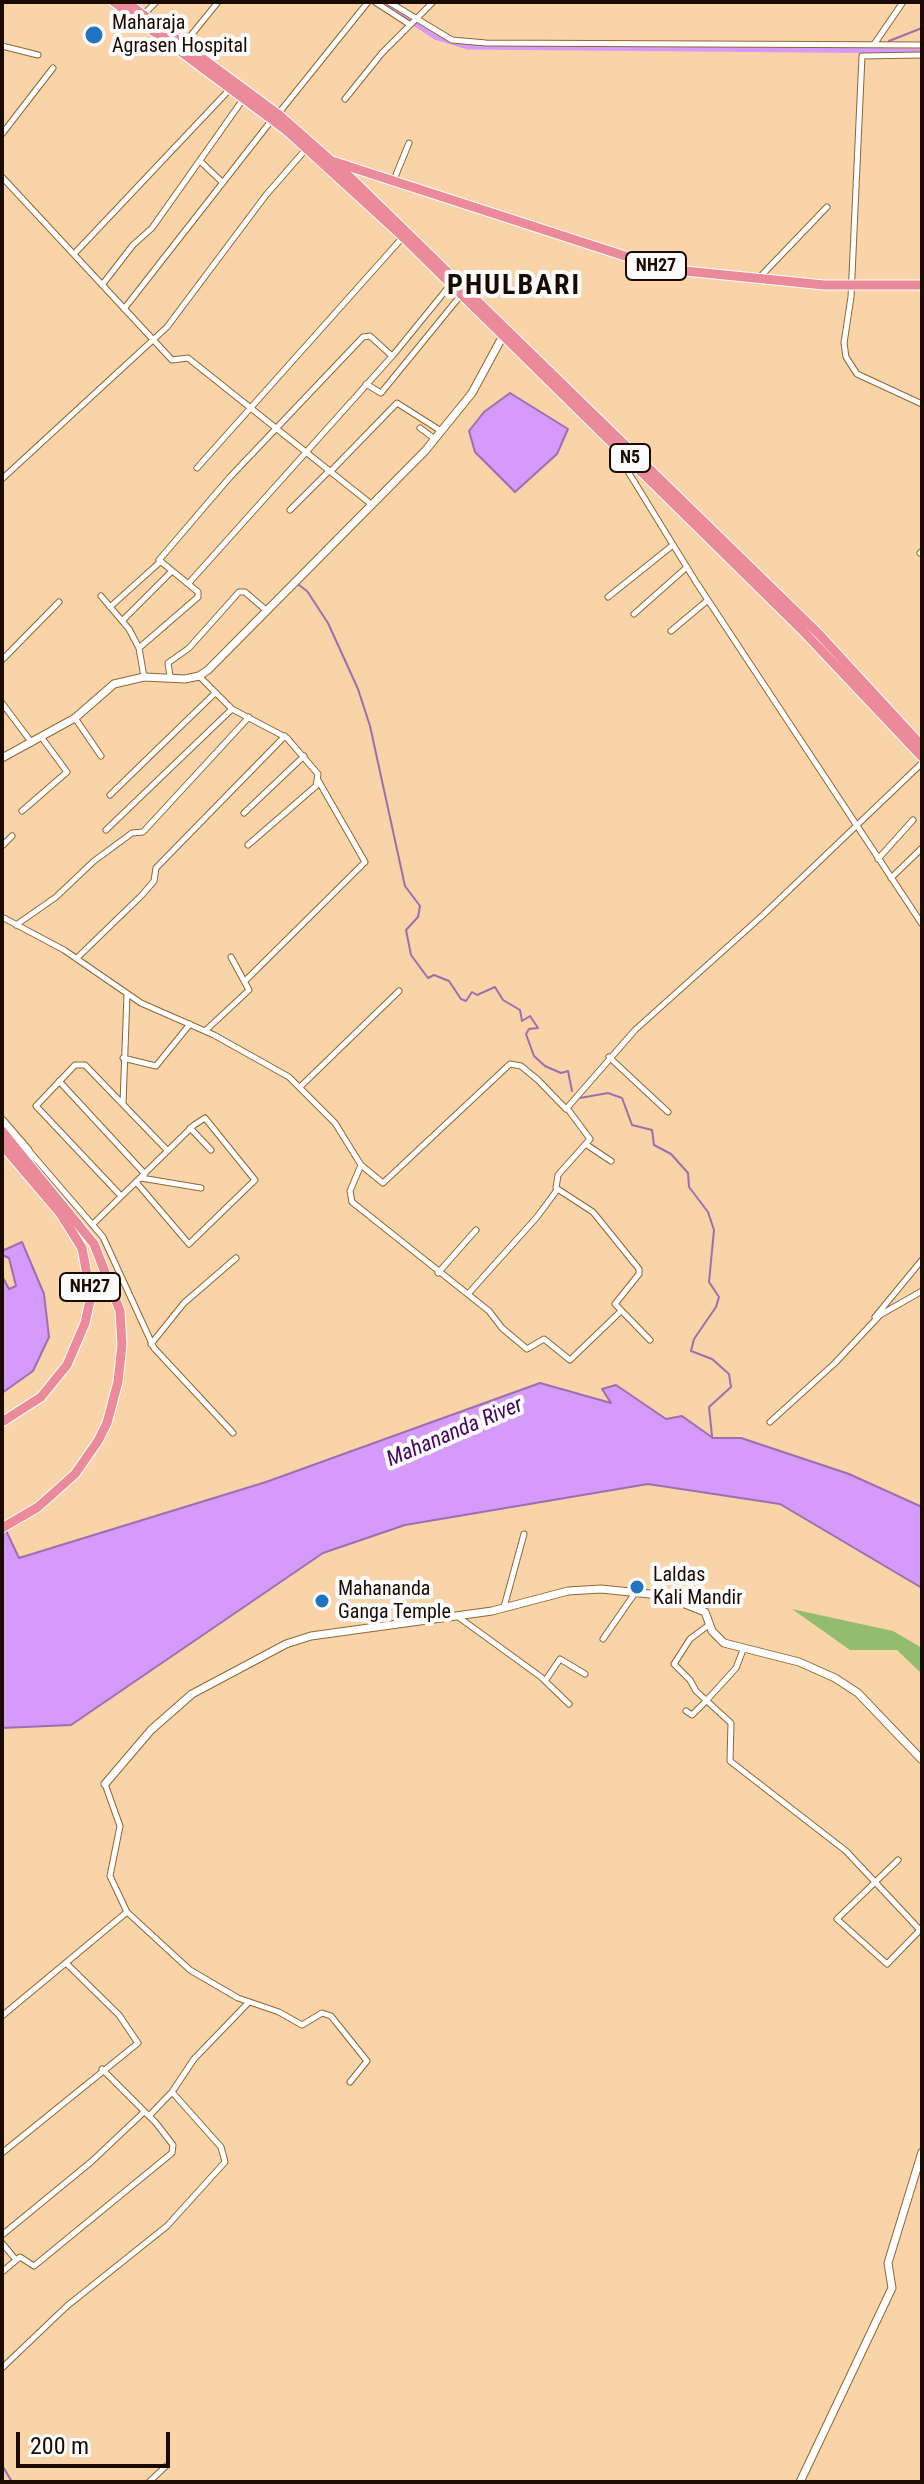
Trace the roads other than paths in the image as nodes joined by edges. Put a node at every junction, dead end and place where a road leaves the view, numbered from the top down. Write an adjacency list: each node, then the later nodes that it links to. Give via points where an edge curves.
1 (114, 2): 22 (highway, NH27)
2 (126, 2): 10 (highway, NH27)
3 (156, 2): 10 (street)
4 (218, 2): 14 (street)
5 (368, 2): 25 (street)
6 (375, 2): 12 (street)
7 (389, 2): 11 (street)
8 (433, 2): 11 (street)
9 (903, 2): 13 (street)
10 (143, 15): 14 (highway, NH27)
11 (414, 19): 12 (street); 13 (street, via 452,40 486,43)
12 (409, 24): 24 (street)
13 (875, 43): 15 (street)
14 (183, 44): 25 (highway, NH27)
15 (900, 44): 16 (street); 18 (street)
16 (922, 45)
17 (2, 46): 19 (street)
18 (900, 53): 20 (street); 44 (street, via 862,56)
19 (38, 55)
20 (922, 55)
21 (53, 68): 26 (street)
22 (230, 88): 23 (highway, NH27); 39 (street)
23 (244, 98): 25 (highway, NH27); 29 (street)
24 (345, 99)
25 (275, 117): 28 (highway, NH27); 30 (highway, NH27); 34 (street)
26 (3, 132)
27 (409, 143): 35 (street)
28 (307, 148): 30 (highway, NH27); 49 (street)
29 (201, 162): 34 (street); 42 (street)
30 (330, 164): 31 (highway, NH27); 35 (highway, NH27); 38 (highway, N5)
31 (341, 169): 33 (highway, NH27); 36 (highway, N5)
32 (2, 177): 39 (street)
33 (377, 179): 35 (highway, NH27); 36 (highway)
34 (221, 181): 46 (street)
35 (397, 182): 40 (highway, NH27, via 658,267)
36 (366, 192): 47 (highway, N5)
37 (827, 207): 40 (street)
38 (403, 237): 41 (highway, N5); 54 (street)
39 (75, 254): 42 (street)
40 (758, 280): 44 (highway, NH27)
41 (451, 284): 45 (highway, N5); 51 (street)
42 (102, 285): 46 (street)
43 (922, 285): 44 (highway, NH27)
44 (851, 287): 53 (street, via 844,343 850,366)
45 (461, 295): 47 (highway, N5); 52 (street, via 381,393)
46 (124, 309): 49 (street)
47 (505, 332): 48 (highway, N5); 50 (main road)
48 (513, 340): 50 (main road); 59 (highway, N5); 92 (highway, N5, via 818,633)
49 (151, 341): 54 (street, via 173,361 188,358); 63 (street)
50 (494, 355): 57 (main road)
51 (392, 356): 52 (street); 55 (street, via 370,336 363,337)
52 (366, 384): 60 (street)
53 (922, 404)
54 (248, 408): 55 (street); 61 (street)
55 (275, 428): 60 (street); 67 (street)
56 (420, 428): 58 (street)
57 (441, 431): 58 (main road); 62 (street, via 397,403)
58 (435, 439): 64 (main road)
59 (609, 439): 66 (street); 96 (highway, N5, via 802,630)
60 (305, 452): 62 (street); 70 (street)
61 (197, 468)
62 (330, 471): 64 (street); 65 (street)
63 (2, 479)
64 (371, 504): 76 (main road)
65 (290, 510)
66 (673, 545): 68 (street); 72 (street)
67 (160, 562): 69 (street); 75 (street)
68 (687, 567): 73 (street); 77 (street)
69 (171, 572): 70 (street); 78 (street)
70 (188, 584): 80 (street, via 198,597)
71 (101, 596): 75 (street)
72 (608, 597)
73 (708, 600): 79 (street); 102 (street)
74 (59, 602): 81 (street)
75 (110, 607): 78 (street)
76 (267, 611): 82 (street, via 239,592 189,648 168,663); 83 (main road)
77 (634, 614)
78 (123, 620): 80 (street)
79 (671, 631)
80 (139, 648): 84 (street)
81 (2, 660)
82 (170, 676): 83 (main road); 84 (main road)
83 (199, 676): 85 (street)
84 (144, 677): 89 (main road, via 114,684)
85 (214, 694): 87 (street); 98 (street)
86 (2, 703): 91 (street)
87 (232, 709): 88 (street); 103 (street)
88 (249, 717): 90 (street); 112 (street, via 143,832 132,833)
89 (75, 718): 91 (main road); 93 (street)
90 (285, 736): 94 (street); 114 (street, via 156,868 153,883)
91 (37, 743): 95 (main road); 99 (street, via 66,773)
92 (922, 746)
93 (101, 756)
94 (304, 756): 97 (street); 100 (street)
95 (2, 758)
96 (922, 760): 102 (street)
97 (318, 780): 105 (street); 115 (street, via 365,862)
98 (110, 795)
99 (22, 811)
100 (244, 813)
101 (913, 820): 108 (street)
102 (857, 827): 108 (street); 120 (street)
103 (106, 830)
104 (12, 836): 106 (street)
105 (248, 845)
106 (2, 846)
107 (922, 848): 109 (street)
108 (878, 859): 109 (street)
109 (891, 878): 111 (street)
110 (2, 917): 112 (street)
111 (922, 924)
112 (16, 925): 114 (street)
113 (231, 957): 115 (street)
114 (77, 958): 117 (street)
115 (246, 980): 119 (street, via 249,990)
116 (399, 991): 123 (street)
117 (127, 993): 118 (street); 121 (street)
118 (190, 1024): 119 (street); 121 (street, via 156,1066)
119 (205, 1031): 123 (street)
120 (609, 1057): 125 (street); 126 (street)
121 (123, 1058): 124 (street)
122 (59, 1081): 124 (street, via 82,1063); 138 (street); 141 (street, via 36,1106)
123 (300, 1087): 136 (street, via 335,1123)
124 (123, 1105): 133 (street)
125 (566, 1109): 131 (street, via 590,1135); 136 (street, via 521,1066 510,1064 387,1183)
126 (668, 1112)
127 (2, 1120): 132 (main road)
128 (190, 1128): 133 (street); 134 (street); 138 (street, via 205,1118 211,1122 250,1170 254,1183 189,1244)
129 (2, 1131): 137 (highway, NH27)
130 (2, 1145): 153 (highway, NH27, via 70,1229 87,1266 91,1296 67,1365 41,1397)
131 (587, 1145): 135 (street); 140 (street, via 558,1175)
132 (28, 1150): 137 (main road); 142 (street)
133 (167, 1150): 138 (street)
134 (211, 1150)
135 (611, 1161)
136 (361, 1165): 146 (street, via 350,1200)
137 (31, 1166): 156 (highway, NH27, via 94,1244 120,1311 121,1364 107,1423 75,1474 38,1507)
138 (140, 1178): 139 (street); 141 (street)
139 (201, 1188)
140 (557, 1190): 148 (street); 149 (street, via 588,1207 639,1269 615,1302)
141 (121, 1196): 142 (street)
142 (93, 1224): 152 (street, via 112,1251)
143 (476, 1230): 146 (street)
144 (236, 1258): 152 (street, via 184,1303)
145 (922, 1260): 150 (street)
146 (438, 1273): 148 (street)
147 (922, 1291): 150 (street)
148 (468, 1294): 149 (street, via 527,1349 545,1339 568,1360)
149 (621, 1311): 151 (street)
150 (870, 1324): 154 (street)
151 (650, 1340)
152 (151, 1344): 155 (street)
153 (2, 1422)
154 (770, 1422)
155 (233, 1433)
156 (2, 1528)
157 (524, 1534): 159 (street)
158 (635, 1592): 159 (main road, via 568,1591); 161 (main road, via 705,1612); 162 (street)
159 (504, 1608): 160 (main road)
160 (456, 1616): 165 (street); 170 (main road, via 311,1636 277,1647 192,1694 151,1730)
161 (710, 1624): 163 (main road, via 719,1640); 166 (street, via 690,1639 674,1664)
162 (603, 1639)
163 (743, 1650): 166 (street, via 736,1668); 169 (main road, via 799,1662 844,1683)
164 (585, 1674): 165 (street, via 560,1659)
165 (545, 1681): 167 (street)
166 (706, 1701): 168 (street, via 693,1715); 172 (street, via 732,1726 731,1762 841,1846)
167 (569, 1704)
168 (686, 1711)
169 (922, 1760)
170 (105, 1784): 173 (street, via 120,1826 110,1876)
171 (898, 1860): 172 (street)
172 (875, 1880): 174 (street); 174 (street, via 837,1919 887,1964)
173 (127, 1912): 175 (street); 176 (street, via 190,1970)
174 (921, 1930)
175 (67, 1964): 177 (street); 178 (street, via 137,2038 131,2051)
176 (248, 2002): 179 (street, via 302,2025 322,2013 331,2016 367,2059); 180 (street, via 194,2059)
177 (2, 2016)
178 (102, 2069): 181 (street); 183 (street)
179 (350, 2082)
180 (172, 2092): 181 (street); 188 (street, via 221,2147 225,2162 167,2226 67,2306)
181 (147, 2114): 184 (street); 186 (street, via 173,2145 170,2155 34,2266 21,2257)
182 (922, 2152): 191 (main road, via 888,2263 892,2288)
183 (2, 2153)
184 (2, 2235)
185 (2, 2243): 186 (street)
186 (16, 2260): 187 (street)
187 (2, 2272)
188 (2, 2368)
189 (166, 2466): 190 (street)
190 (149, 2482)
191 (800, 2482)

